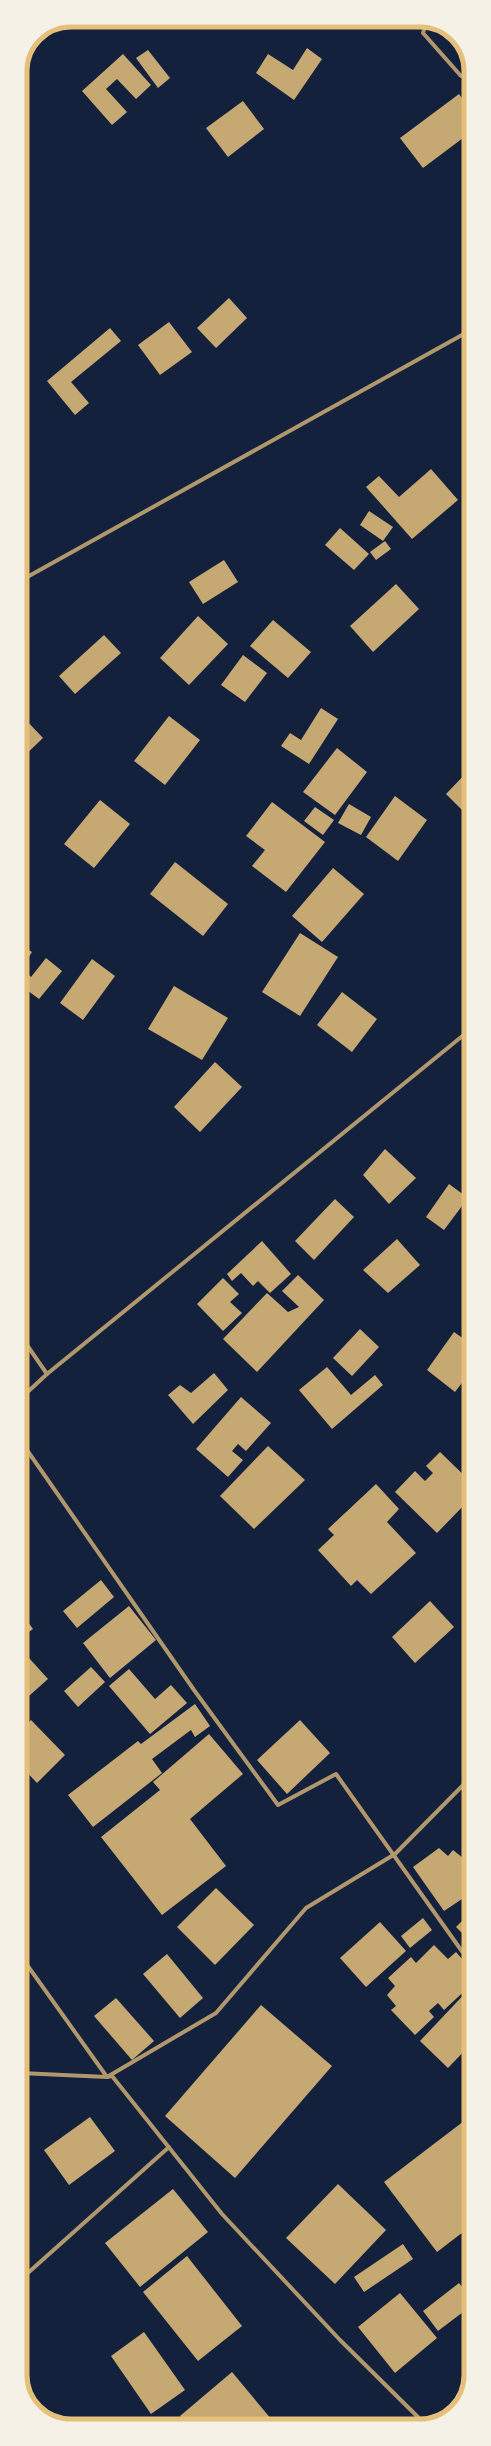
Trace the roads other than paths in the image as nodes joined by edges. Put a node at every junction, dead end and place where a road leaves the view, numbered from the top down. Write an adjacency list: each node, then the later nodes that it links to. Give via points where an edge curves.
1 (425, 27): 2 (street, via 423,33)
2 (461, 76)
3 (464, 334): 4 (street)
4 (27, 577)
5 (464, 1036): 7 (street)
6 (27, 1345): 7 (street)
7 (47, 1374): 8 (street)
8 (27, 1393)
9 (27, 1450): 11 (street, via 194,1690 278,1804 336,1774)
10 (464, 1784): 11 (street)
11 (395, 1854): 12 (street); 15 (street, via 306,1908 216,2013)
12 (464, 1954)
13 (27, 1965): 15 (street)
14 (27, 2073): 15 (street)
15 (108, 2077): 16 (street, via 112,2076)
16 (169, 2147): 17 (street); 18 (street, via 222,2214 340,2340)
17 (27, 2274)
18 (420, 2419)

